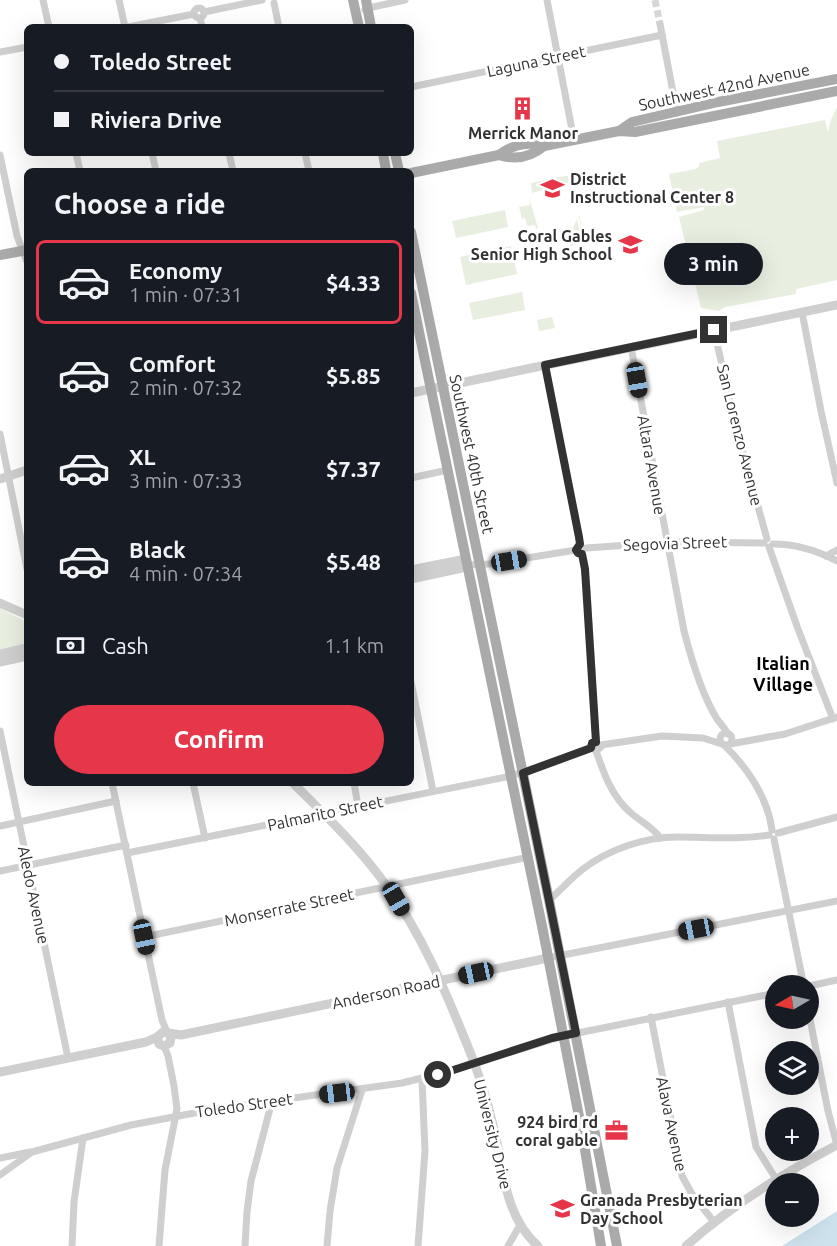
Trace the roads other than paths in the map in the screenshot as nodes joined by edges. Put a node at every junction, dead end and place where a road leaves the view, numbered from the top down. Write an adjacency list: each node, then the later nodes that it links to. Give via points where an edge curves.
1 (43, 0): 12 (street)
2 (119, 0): 13 (street)
3 (196, 0): 10 (street)
4 (262, 0): 10 (street)
5 (353, 0): 11 (main road)
6 (405, 0): 9 (street)
7 (547, 0): 22 (street)
8 (273, 1): 16 (street)
9 (367, 4): 11 (street); 17 (main road)
10 (199, 13): 14 (street); 15 (street)
11 (358, 22)
12 (48, 24)
13 (125, 24)
14 (142, 24)
15 (201, 24)
16 (278, 24)
17 (370, 24)
18 (660, 24): 19 (street)
19 (662, 35): 22 (street, Laguna Street); 26 (street)
20 (24, 48): 21 (street)
21 (0, 52)
22 (558, 57): 24 (street, Laguna Street); 28 (street)
23 (833, 79): 25 (main road); 26 (main road, Southwest 42nd Avenue)
24 (414, 86)
25 (834, 92): 27 (main road, Southwest 42nd Avenue, via 635,132)
26 (677, 113): 27 (main road, Southwest 42nd Avenue, via 632,122)
27 (619, 131): 28 (main road, Southwest 42nd Avenue)
28 (574, 140): 30 (main road, Southwest 42nd Avenue, via 544,146 536,153 510,158 499,155)
29 (0, 155): 32 (street, via 17,236)
30 (414, 171)
31 (414, 246): 41 (main road, Southwest 40th Street)
32 (24, 248)
33 (24, 250): 34 (main road)
34 (0, 255)
35 (837, 305): 37 (street)
36 (414, 307): 42 (main road, Southwest 40th Street)
37 (802, 312): 38 (street); 49 (street)
38 (714, 330): 39 (street); 51 (street, San Lorenzo Avenue)
39 (631, 347): 40 (street); 50 (street, Altara Avenue)
40 (545, 365): 41 (street); 53 (street)
41 (443, 386): 42 (street); 58 (main road, Southwest 40th Street)
42 (431, 389): 43 (street); 45 (main road, Southwest 40th Street)
43 (414, 392)
44 (0, 434): 47 (street)
45 (448, 470): 48 (street); 57 (main road, Southwest 40th Street)
46 (24, 471): 47 (street)
47 (4, 477): 52 (street)
48 (414, 477)
49 (837, 483)
50 (666, 542): 51 (street, Segovia Street); 53 (street, Segovia Street); 70 (street, Altara Avenue, via 686,638)
51 (768, 543): 55 (street, Segovia Street); 68 (street, San Lorenzo Avenue)
52 (24, 549)
53 (581, 549): 58 (street, Segovia Street); 71 (street, via 588,597)
54 (837, 550): 55 (street)
55 (826, 556): 56 (street, Segovia Street)
56 (837, 561)
57 (467, 565): 58 (street, Segovia Street); 59 (street, Segovia Street, via 461,560); 60 (street, Segovia Street); 73 (main road, Southwest 40th Street)
58 (480, 565): 72 (main road, Southwest 40th Street)
59 (414, 569)
60 (414, 578)
61 (0, 603): 62 (street)
62 (24, 614)
63 (24, 649): 64 (street)
64 (0, 654)
65 (24, 657): 66 (street)
66 (0, 662)
67 (414, 697): 78 (street)
68 (835, 718): 70 (street, Palmarito Street, via 752,740)
69 (0, 731): 83 (street, Aledo Avenue)
70 (726, 739): 71 (street, Palmarito Street, via 654,737); 85 (street, Altara Avenue, via 760,794)
71 (596, 746): 72 (street, Palmarito Street); 87 (street, via 617,798)
72 (523, 773): 73 (street, Palmarito Street); 89 (main road, Southwest 40th Street)
73 (510, 776): 78 (street, Palmarito Street); 90 (main road, Southwest 40th Street)
74 (113, 786): 79 (street)
75 (195, 786): 86 (street)
76 (296, 786): 81 (street, University Drive)
77 (355, 786): 80 (street)
78 (433, 791): 80 (street, Palmarito Street)
79 (116, 801): 83 (street); 88 (street)
80 (358, 806): 81 (street, Palmarito Street)
81 (323, 813): 86 (street, Palmarito Street); 93 (street, University Drive)
82 (837, 817): 85 (street)
83 (19, 822): 84 (street); 91 (street, Aledo Avenue)
84 (0, 826)
85 (773, 834): 87 (street); 96 (street, Altara Avenue)
86 (205, 838): 88 (street, Palmarito Street)
87 (660, 838): 94 (street, via 598,859)
88 (126, 849): 91 (street, Palmarito Street); 97 (street)
89 (540, 855): 90 (street, Monserrate Street); 94 (main road, Southwest 40th Street)
90 (527, 858): 93 (street, Monserrate Street); 99 (main road, Southwest 40th Street)
91 (28, 865): 92 (street, Palmarito Street); 111 (street, Aledo Avenue)
92 (0, 871)
93 (388, 887): 97 (street, Monserrate Street); 102 (street, University Drive)
94 (549, 900): 98 (main road, Southwest 40th Street)
95 (837, 902): 96 (street, Anderson Road)
96 (789, 911): 98 (street, Anderson Road); 100 (street, Altara Avenue)
97 (144, 937): 110 (street)
98 (561, 956): 99 (street, Anderson Road); 108 (main road, Southwest 40th Street)
99 (548, 958): 102 (street, Anderson Road); 109 (main road, Southwest 40th Street)
100 (803, 975)
101 (837, 980): 103 (street)
102 (440, 981): 110 (street, Anderson Road); 112 (street, University Drive)
103 (819, 983)
104 (765, 995): 105 (street, Toledo Street)
105 (728, 1002): 106 (street, Toledo Street); 122 (street, via 756,1146)
106 (651, 1017): 108 (street, Toledo Street); 126 (street, Alava Avenue, via 682,1176)
107 (812, 1029): 119 (street)
108 (576, 1033): 109 (street, Toledo Street); 136 (main road, Southwest 40th Street)
109 (563, 1035): 112 (street, Toledo Street); 135 (main road, Southwest 40th Street)
110 (165, 1039): 111 (street); 117 (street, via 176,1093)
111 (68, 1058): 113 (street)
112 (474, 1063): 114 (street, Toledo Street); 127 (street, University Drive, via 494,1127 509,1199)
113 (0, 1072)
114 (422, 1079): 115 (street, Toledo Street); 132 (street, via 425,1151)
115 (362, 1090): 116 (street, Toledo Street); 131 (street, via 337,1168)
116 (272, 1101): 117 (street, Toledo Street); 130 (street, via 251,1181)
117 (176, 1115): 118 (street, Toledo Street); 129 (street, via 163,1185)
118 (83, 1138): 120 (street, Toledo Street); 128 (street)
119 (837, 1145): 123 (street)
120 (32, 1152): 121 (street); 124 (street, Toledo Street)
121 (0, 1158)
122 (772, 1173)
123 (787, 1173)
124 (0, 1175)
125 (765, 1187): 126 (street)
126 (714, 1222): 137 (street)
127 (520, 1225): 133 (street); 134 (street, University Drive)
128 (72, 1246)
129 (159, 1246)
130 (245, 1246)
131 (327, 1246)
132 (418, 1246)
133 (508, 1246)
134 (538, 1246)
135 (601, 1246)
136 (617, 1246)
137 (686, 1246)

